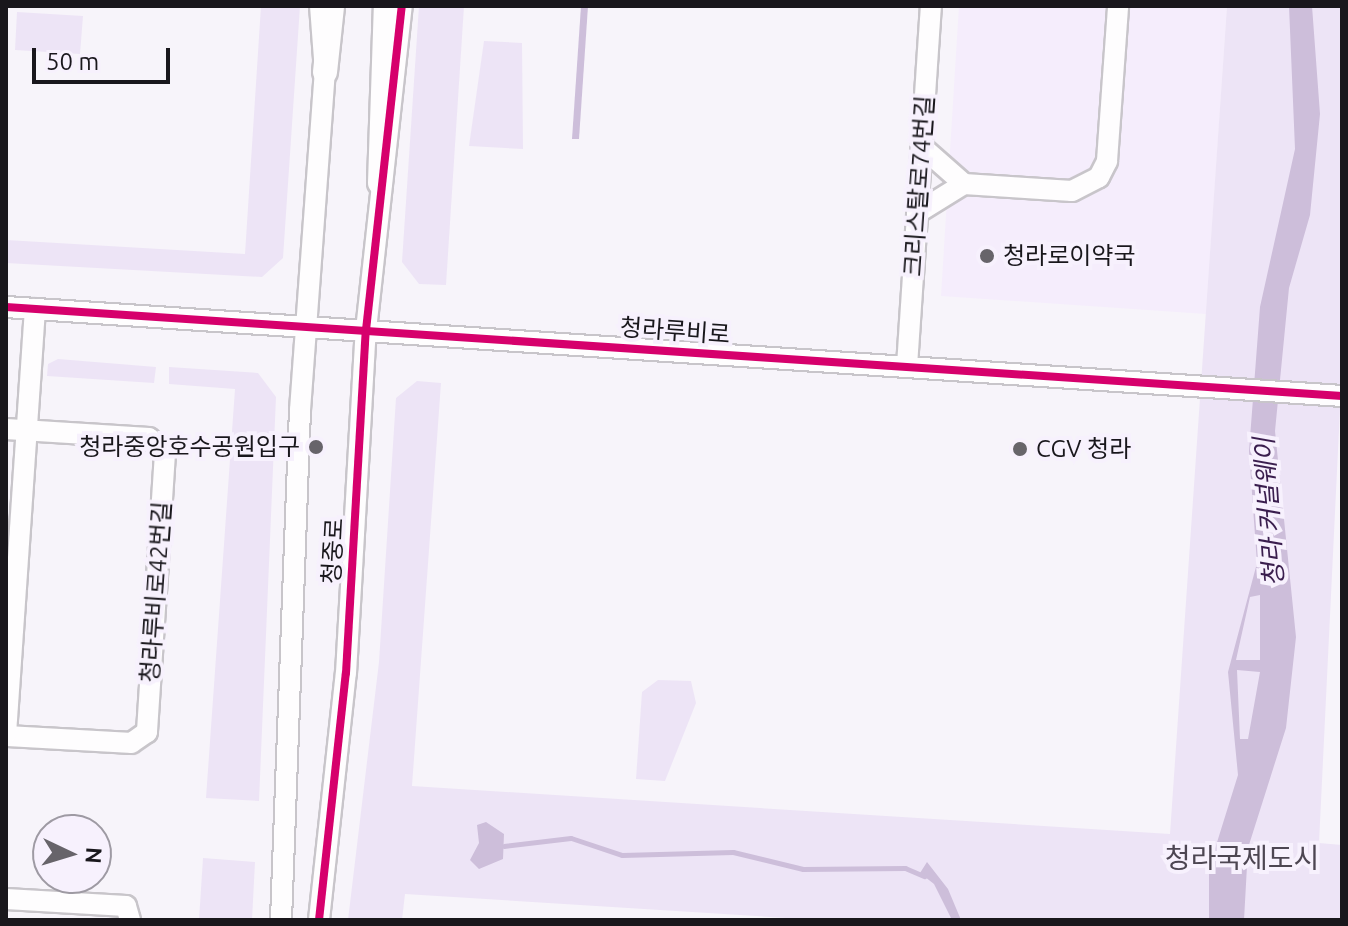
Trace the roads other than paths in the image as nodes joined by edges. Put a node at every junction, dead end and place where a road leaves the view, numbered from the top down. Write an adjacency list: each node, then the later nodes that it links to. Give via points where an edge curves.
1 (320, 6): 7 (street)
2 (332, 6): 7 (main road, 청중로)
3 (386, 6): 9 (main road, 청중로)
4 (402, 6): 9 (street, via 395,112)
5 (931, 6): 8 (street, 크리스탈로74번길)
6 (1118, 6): 10 (street, 크리스탈로74번길, via 1107,161 1099,177 1072,191)
7 (325, 72): 14 (street, 청중로)
8 (922, 147): 10 (street); 11 (street, 크리스탈로74번길)
9 (380, 183): 15 (street, 청중로)
10 (964, 184): 11 (street)
11 (917, 213): 16 (street, 크리스탈로74번길)
12 (6, 307): 13 (street, 청라루비로)
13 (35, 309): 14 (street, 청라루비로); 18 (street, 청라루비로42번길)
14 (306, 327): 15 (street, 청라루비로); 22 (street, 청중로)
15 (366, 330): 16 (street, 청라루비로); 23 (street, 청중로, via 346,673)
16 (907, 366): 17 (street, 청라루비로)
17 (1342, 396)
18 (16, 430): 19 (street, 청라루비로42번길); 19 (street, 청라루비로42번길, via 149,438 165,453 147,732 131,743)
19 (6, 735)
20 (6, 899): 21 (street, via 126,906)
21 (130, 920)
22 (281, 920)
23 (319, 920)

